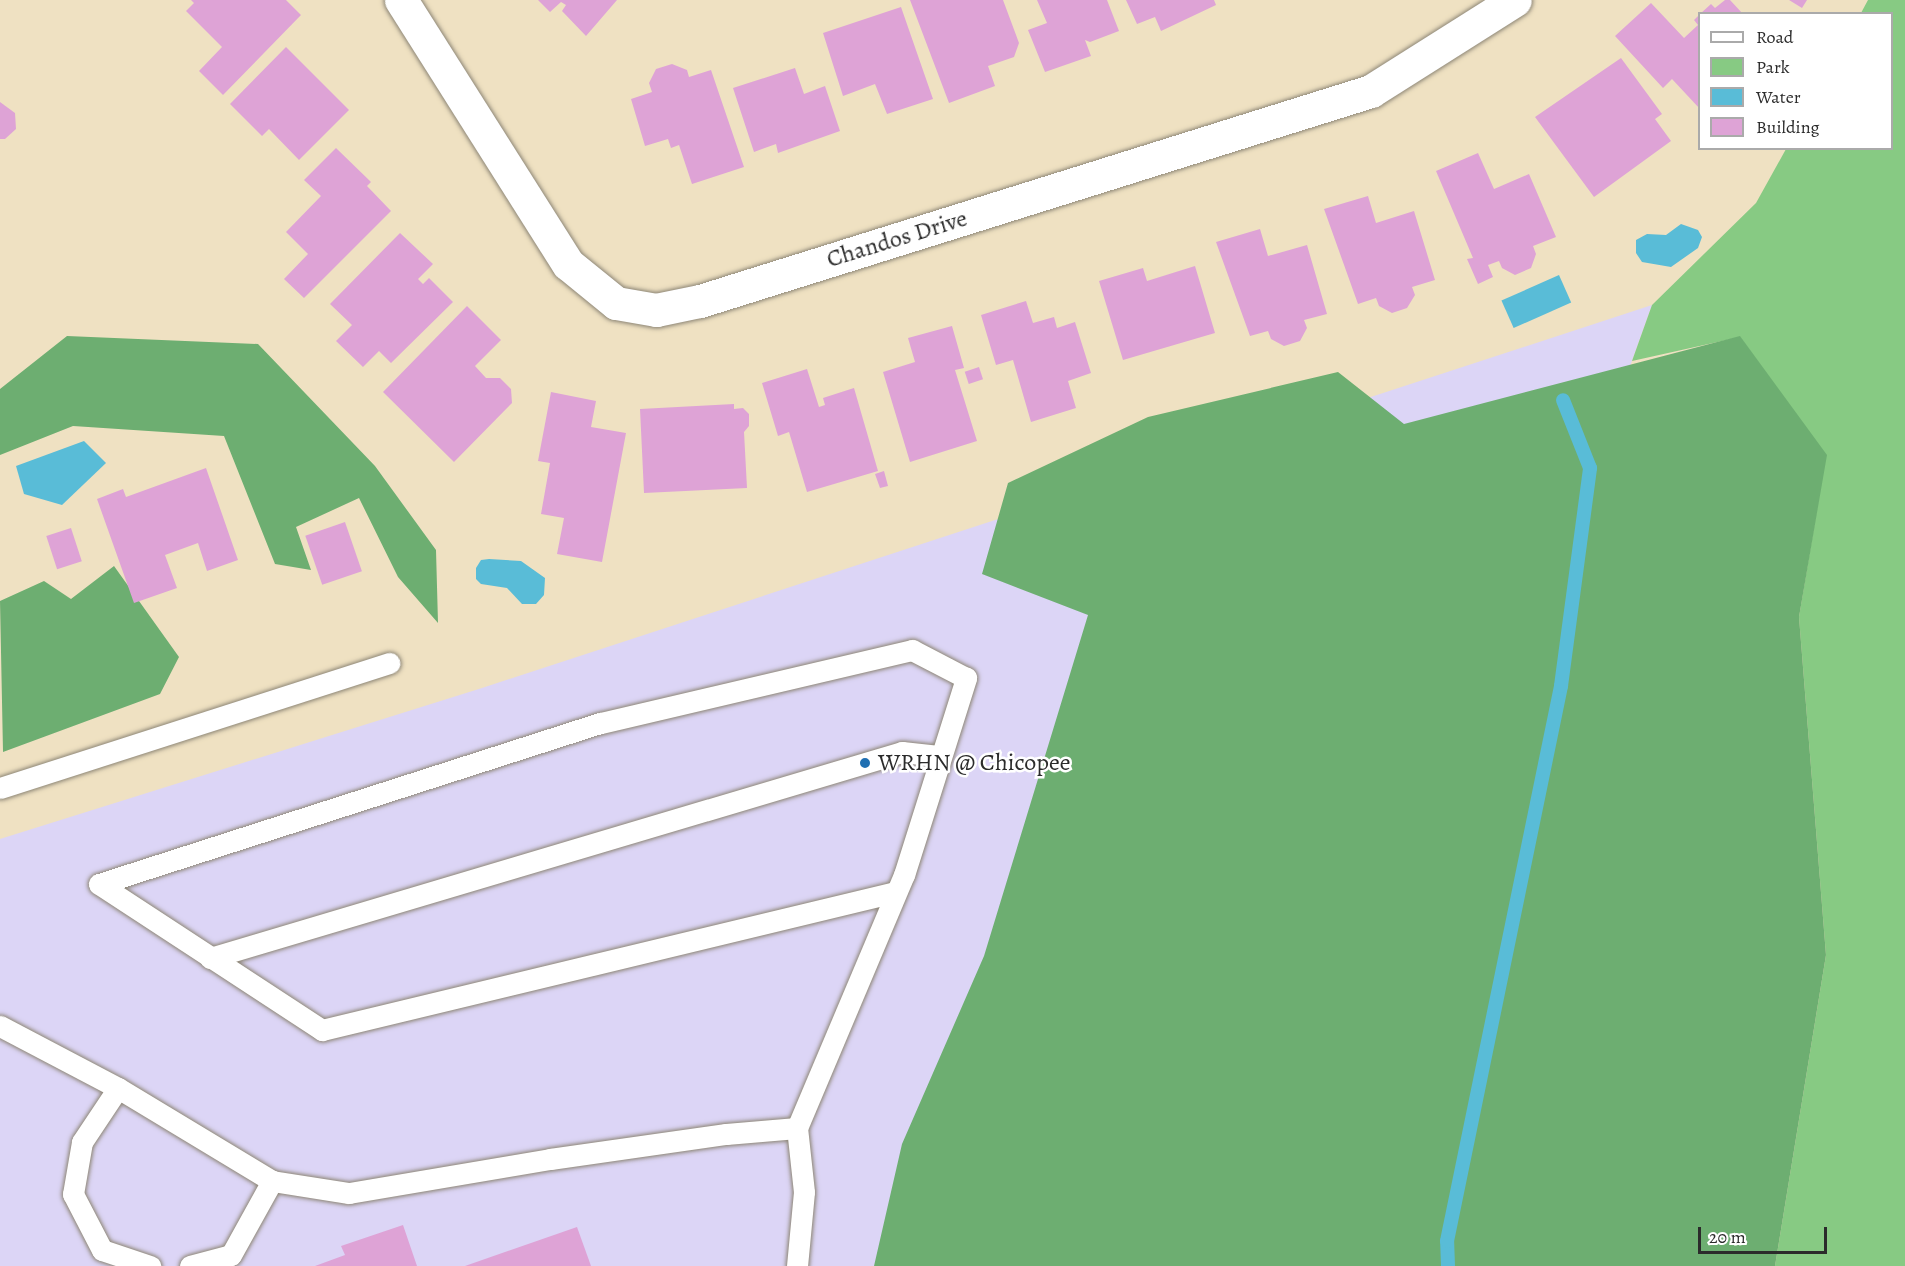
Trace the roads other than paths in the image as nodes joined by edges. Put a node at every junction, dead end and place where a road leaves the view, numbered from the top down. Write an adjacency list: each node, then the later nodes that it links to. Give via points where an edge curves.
1 (401, 0): 2 (street, Chandos Drive, via 568,264 616,303 656,310 700,301 1371,91)
2 (1515, 0)
3 (389, 663): 5 (lane)
4 (941, 756): 6 (lane); 7 (lane, via 902,752); 7 (lane, via 966,678 912,650 600,723 99,884)
5 (0, 788)
6 (895, 892): 7 (lane, via 322,1030); 10 (lane)
7 (210, 958)
8 (0, 1026): 9 (lane)
9 (118, 1088): 11 (lane); 12 (lane, via 82,1142 73,1194 102,1250)
10 (797, 1128): 11 (lane, via 561,1157 349,1193); 14 (lane, via 804,1192)
11 (272, 1181): 13 (lane, via 231,1255)
12 (150, 1266)
13 (190, 1266)
14 (797, 1266)

